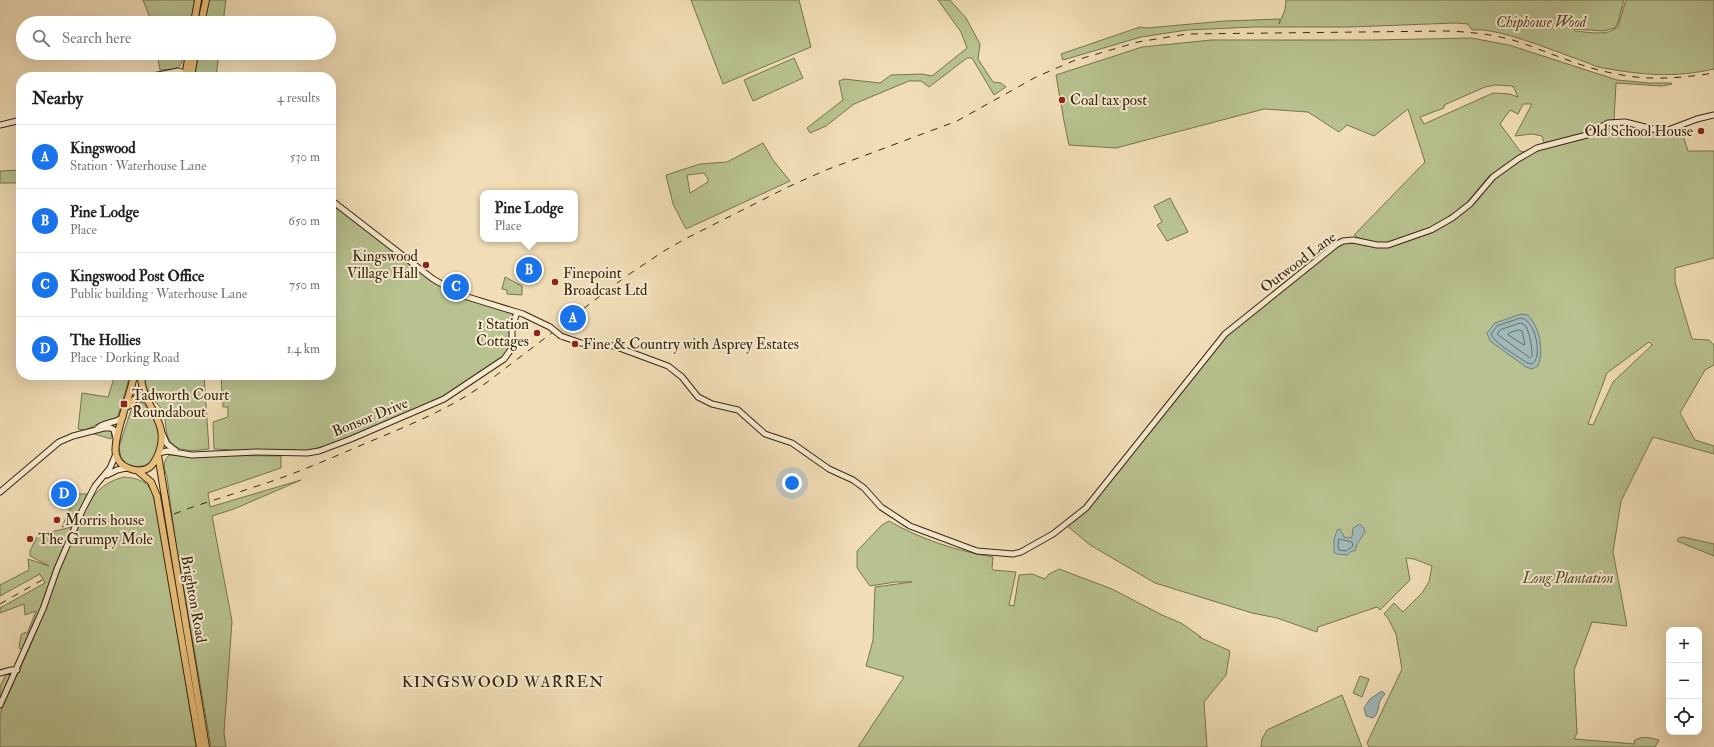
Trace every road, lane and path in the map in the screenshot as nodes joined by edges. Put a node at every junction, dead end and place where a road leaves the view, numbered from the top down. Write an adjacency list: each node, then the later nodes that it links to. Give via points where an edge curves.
1 (198, 0): 3 (highway)
2 (206, 0): 4 (highway)
3 (195, 16)
4 (203, 16)
5 (191, 62): 6 (main road); 8 (highway)
6 (178, 71): 7 (main road)
7 (173, 72)
8 (188, 72)
9 (1714, 115): 13 (main road, Outwood Lane, bridge, via 1668,130 1624,122 1608,123 1587,135 1537,148 1493,177 1470,204 1431,230 1388,245 1357,240 1337,244 1225,334 1080,514 1053,534 1018,554 977,551 910,526 881,507 853,480 829,470 792,443 765,434 738,410 712,404 698,397 682,377 668,366 614,346 581,343)
10 (16, 121): 11 (main road)
11 (0, 124)
12 (336, 204): 13 (main road, Outwood Lane, via 433,279 462,295)
13 (517, 312): 23 (main road, Bonsor Drive, via 513,325 512,348 504,359 451,395 351,439 307,453)
14 (133, 380): 17 (highway)
15 (141, 380): 16 (highway)
16 (147, 400): 17 (highway, via 136,398); 18 (highway, via 159,419)
17 (124, 414): 19 (main road, via 117,421 102,425); 20 (highway)
18 (161, 428): 22 (highway); 23 (main road, via 167,444)
19 (96, 430): 20 (main road, via 112,428); 27 (main road, via 59,442)
20 (117, 439): 21 (highway)
21 (116, 454): 24 (highway); 26 (main road)
22 (159, 454): 23 (main road, Bonsor Drive, via 167,451); 25 (highway, via 151,467); 32 (highway, Brighton Road)
23 (180, 454)
24 (126, 468): 25 (highway); 26 (main road, via 110,472)
25 (138, 471): 31 (highway, Brighton Road, via 151,482 158,496)
26 (101, 480): 28 (main road, via 91,493 76,526)
27 (0, 492)
28 (17, 670): 29 (main road); 30 (main road)
29 (0, 673)
30 (0, 705)
31 (200, 747)
32 (206, 747)

